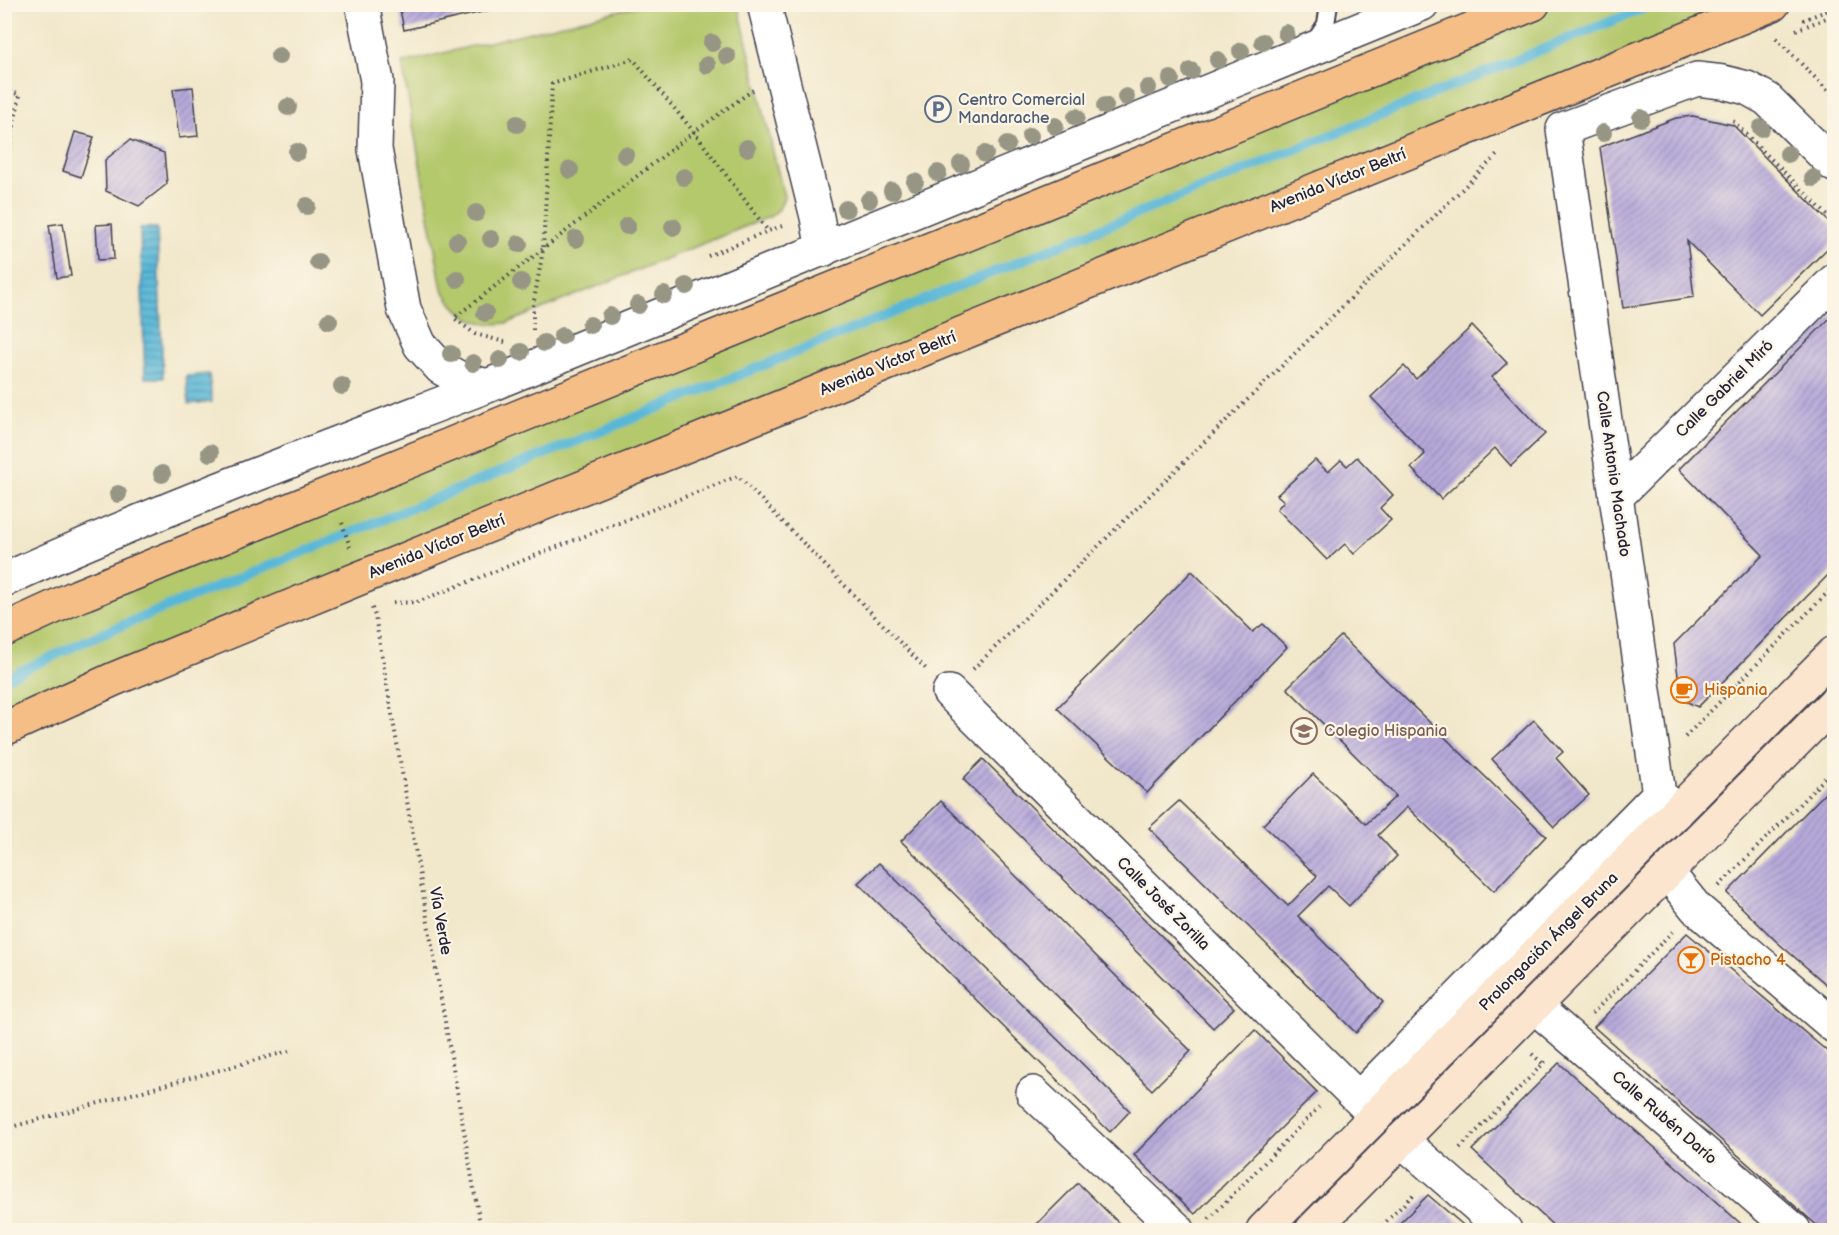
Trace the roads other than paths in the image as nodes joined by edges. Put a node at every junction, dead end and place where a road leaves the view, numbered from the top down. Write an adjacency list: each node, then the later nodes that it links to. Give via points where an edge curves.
1 (362, 4): 12 (street, via 377,81 375,149 404,309 420,345 435,362 452,375)
2 (764, 4): 10 (street)
3 (1329, 4): 8 (lane, via 1326,24)
4 (1371, 4): 6 (lane, via 1392,11)
5 (1533, 4): 15 (main road, via 78,596)
6 (1414, 8): 8 (street)
7 (1772, 19): 19 (main road, Avenida Víctor Beltrí, via 378,571 114,679)
8 (1305, 52): 10 (street)
9 (1834, 165): 13 (street, Calle Antonio Machado, via 1767,99 1747,88 1723,82 1697,79 1563,129)
10 (824, 250): 12 (street)
11 (1834, 280): 13 (street, Calle Gabriel Miró)
12 (487, 386): 14 (street, via 261,472)
13 (1616, 497): 20 (street, Calle Antonio Machado)
14 (4, 580)
15 (4, 630)
16 (1834, 653): 20 (street, Prolongación Ángel Bruna)
17 (949, 692): 26 (street, Calle José Zorilla)
18 (1834, 702): 22 (street, Prolongación Ángel Bruna)
19 (4, 729)
20 (1668, 803): 21 (street, Prolongación Ángel Bruna); 26 (street, Prolongación Ángel Bruna)
21 (1643, 846): 22 (street); 26 (street, Prolongación Ángel Bruna)
22 (1667, 872): 23 (street, Prolongación Ángel Bruna); 24 (street, via 1696,908)
23 (1534, 1006): 27 (street, Prolongación Ángel Bruna); 32 (street, Calle Rubén Darío)
24 (1834, 1026)
25 (1033, 1093): 28 (street)
26 (1367, 1107): 29 (street, Prolongación Ángel Bruna)
27 (1401, 1140): 30 (street, Prolongación Ángel Bruna); 31 (street)
28 (1178, 1230)
29 (1263, 1230)
30 (1312, 1230)
31 (1505, 1230)
32 (1794, 1230)

